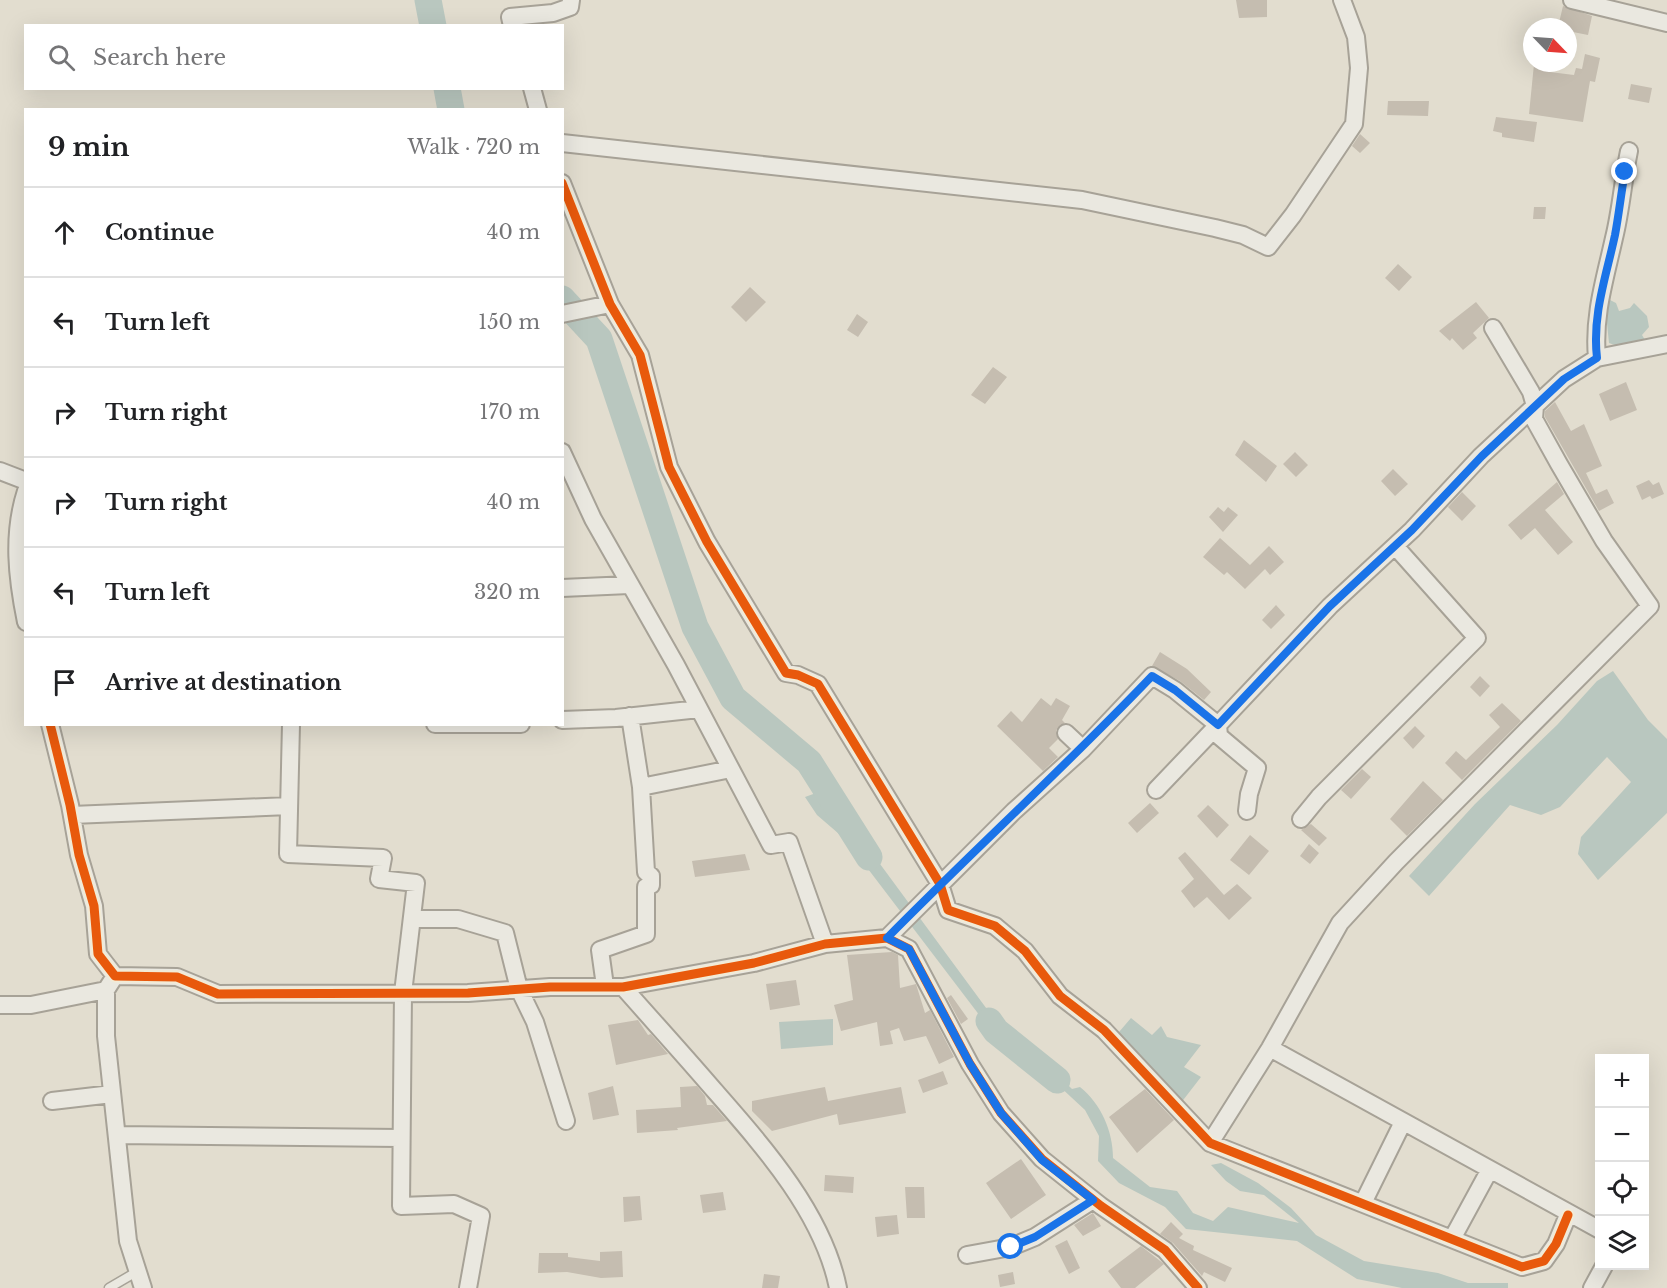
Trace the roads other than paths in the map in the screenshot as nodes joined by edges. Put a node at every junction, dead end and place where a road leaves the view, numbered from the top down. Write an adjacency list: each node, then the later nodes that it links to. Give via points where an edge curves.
1 (571, 0): 5 (street, via 570,7 554,13 510,17)
2 (1342, 0): 8 (street, via 1356,37 1359,68 1354,124 1268,247 1243,235 1082,200)
3 (1572, 0): 4 (street)
4 (1667, 23)
5 (512, 24)
6 (533, 90): 7 (street)
7 (537, 108)
8 (564, 143)
9 (1629, 151): 15 (street, via 1598,311)
10 (564, 188): 11 (street)
11 (610, 304): 12 (street); 41 (street, via 640,355 669,467 707,542 786,673 818,684)
12 (564, 314)
13 (1493, 328): 16 (street, via 1531,392)
14 (1667, 344): 15 (street)
15 (1597, 358): 16 (street, via 1564,379)
16 (1535, 406): 21 (street); 51 (street, via 1534,418 1559,465 1604,541 1650,606 1396,862 1341,923)
17 (564, 456): 23 (street)
18 (0, 471): 19 (street)
19 (24, 480)
20 (24, 497): 22 (street, via 18,516)
21 (1395, 546): 29 (street, via 1330,606); 40 (street, via 1477,638 1319,796)
22 (22, 563): 25 (street, via 17,581)
23 (629, 585): 24 (street); 26 (street)
24 (564, 588)
25 (24, 613)
26 (699, 709): 27 (street); 34 (street)
27 (630, 717): 28 (street); 35 (street)
28 (564, 720)
29 (1218, 725): 33 (street, via 1152,676); 36 (street); 38 (street, via 1219,736 1257,768)
30 (51, 726): 39 (street)
31 (291, 726): 37 (street)
32 (1066, 733): 33 (street)
33 (1083, 748): 41 (street)
34 (730, 769): 35 (street); 44 (street, via 771,844 789,842)
35 (641, 787): 46 (street, via 646,872 651,876 651,885 645,886 646,934 600,950)
36 (1156, 790)
37 (289, 806): 39 (street); 42 (street, via 288,854 383,858 379,879 416,883)
38 (1247, 811)
39 (72, 815): 45 (street, via 94,906 98,954)
40 (1301, 819)
41 (940, 884): 43 (street); 58 (street, via 948,910 995,926 1025,951 1060,996 1104,1030)
42 (412, 920): 48 (street, via 458,919 505,933); 49 (street)
43 (887, 938): 44 (street); 60 (street, via 909,949 970,1064 1001,1113 1042,1160)
44 (825, 944): 47 (street, via 754,963)
45 (111, 983): 49 (street, via 177,978 218,994); 50 (street, via 31,1005); 52 (street, via 106,1036)
46 (605, 986): 47 (street); 48 (street)
47 (623, 987): 71 (street, via 773,1157 800,1199 833,1264)
48 (519, 989): 49 (street); 54 (street, via 535,1022)
49 (403, 993): 57 (street)
50 (0, 1005)
51 (1270, 1048): 55 (street); 58 (street)
52 (112, 1094): 53 (street); 56 (street)
53 (52, 1101)
54 (566, 1121)
55 (1402, 1122): 59 (street); 61 (street)
56 (117, 1136): 57 (street); 66 (street, via 128,1241)
57 (400, 1138): 70 (street, via 401,1206 454,1204 481,1216)
58 (1210, 1143): 61 (street)
59 (1489, 1171): 62 (street); 64 (street)
60 (1093, 1200): 65 (street, via 1027,1240); 72 (street, via 1165,1250)
61 (1362, 1203): 64 (street)
62 (1568, 1215): 63 (street); 64 (street, via 1544,1261 1522,1267)
63 (1595, 1228)
64 (1452, 1239)
65 (968, 1255)
66 (138, 1270): 68 (lane); 69 (street)
67 (1602, 1270): 73 (street)
68 (109, 1288)
69 (143, 1288)
70 (468, 1288)
71 (838, 1288)
72 (1198, 1288)
73 (1592, 1288)

